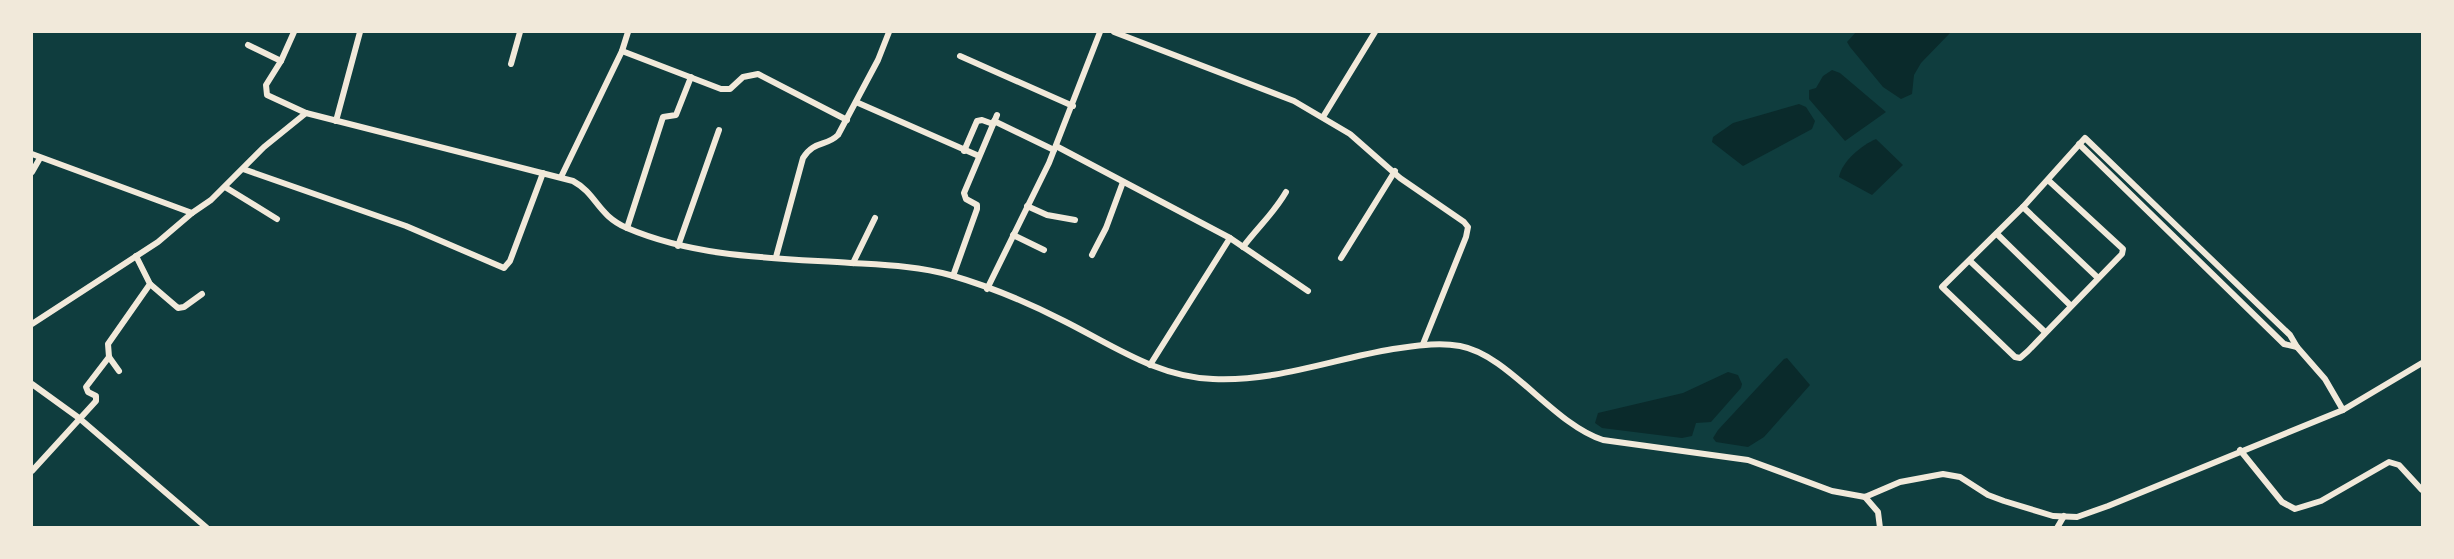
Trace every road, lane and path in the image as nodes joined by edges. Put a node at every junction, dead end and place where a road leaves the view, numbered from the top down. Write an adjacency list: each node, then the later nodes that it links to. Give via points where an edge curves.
1 (294, 32): 12 (street)
2 (360, 32): 21 (street)
3 (520, 32): 13 (street)
4 (628, 32): 10 (street)
5 (889, 32): 15 (street)
6 (1100, 32): 16 (street)
7 (1114, 32): 18 (street, via 1294,101)
8 (1375, 32): 18 (street)
9 (248, 45): 12 (street)
10 (622, 51): 14 (street); 33 (street)
11 (960, 56): 16 (street)
12 (281, 61): 17 (street, via 265,92)
13 (511, 64)
14 (691, 77): 19 (street, via 727,89 748,74 758,74); 44 (street, via 676,115 663,117)
15 (856, 102): 19 (street); 25 (street)
16 (1073, 106): 24 (street)
17 (306, 113): 21 (street); 29 (street)
18 (1323, 117): 30 (street)
19 (847, 120): 53 (street, via 835,138 810,147 803,158)
20 (995, 120): 24 (street); 25 (street, via 977,121); 27 (street)
21 (336, 121): 32 (street)
22 (719, 130): 48 (street)
23 (2079, 144): 34 (street); 67 (street, via 2284,344); 67 (street, via 2085,138 2290,335)
24 (1055, 148): 35 (street); 38 (street)
25 (964, 151): 27 (street)
26 (32, 154): 28 (street)
27 (979, 156): 57 (street, via 964,196 977,209)
28 (40, 158): 31 (street); 40 (street)
29 (243, 169): 32 (street, via 406,226 504,268); 36 (street)
30 (1395, 171): 54 (street); 66 (street, via 1468,227)
31 (32, 172)
32 (543, 173): 33 (street)
33 (561, 177): 44 (street, via 582,186 603,213)
34 (2048, 180): 39 (street); 58 (street, via 2123,249)
35 (1123, 182): 47 (street); 51 (street)
36 (225, 187): 40 (street); 42 (street)
37 (1286, 192): 49 (street, via 1276,210 1261,222)
38 (1027, 206): 43 (street, via 1047,215); 46 (street)
39 (2023, 207): 45 (street); 58 (street)
40 (192, 213): 52 (street)
41 (875, 218): 56 (street)
42 (277, 219)
43 (1075, 220)
44 (627, 228): 48 (street)
45 (1997, 234): 55 (street); 63 (street)
46 (1013, 236): 50 (street); 60 (street)
47 (1230, 238): 49 (street); 70 (street)
48 (678, 246): 53 (street)
49 (1243, 247): 61 (street)
50 (1044, 250)
51 (1092, 255)
52 (136, 256): 59 (street); 64 (street)
53 (776, 257): 56 (street)
54 (1341, 258)
55 (1970, 261): 65 (street); 65 (street, via 1942,287 2008,351 2020,358)
56 (853, 263): 57 (street, via 885,264)
57 (953, 276): 60 (street)
58 (2097, 277): 63 (street)
59 (150, 284): 62 (street, via 178,308); 68 (street, via 108,344)
60 (987, 289): 70 (street, via 1064,321)
61 (1308, 291)
62 (202, 294)
63 (2070, 305): 65 (street)
64 (32, 324)
65 (2045, 332)
66 (1423, 344): 70 (street, via 1362,354 1269,377 1190,377); 78 (street, via 1477,351 1592,436 1748,460 1833,491)
67 (2297, 347): 73 (street, via 2325,379)
68 (109, 357): 71 (street); 74 (street, via 86,387 97,399)
69 (2422, 363): 73 (street)
70 (1150, 365)
71 (118, 371)
72 (32, 384): 74 (street)
73 (2343, 410): 75 (street)
74 (79, 418): 76 (street); 80 (street)
75 (2240, 450): 77 (street, via 2282,502 2295,509 2321,501 2389,462 2399,465); 79 (street, via 2108,506 2078,517)
76 (32, 471)
77 (2422, 490)
78 (1865, 497): 79 (street, via 1900,482 1943,474 1960,477 1988,495 2031,511); 81 (street, via 1878,512)
79 (2064, 516): 82 (street)
80 (207, 528)
81 (1880, 528)
82 (2057, 528)

